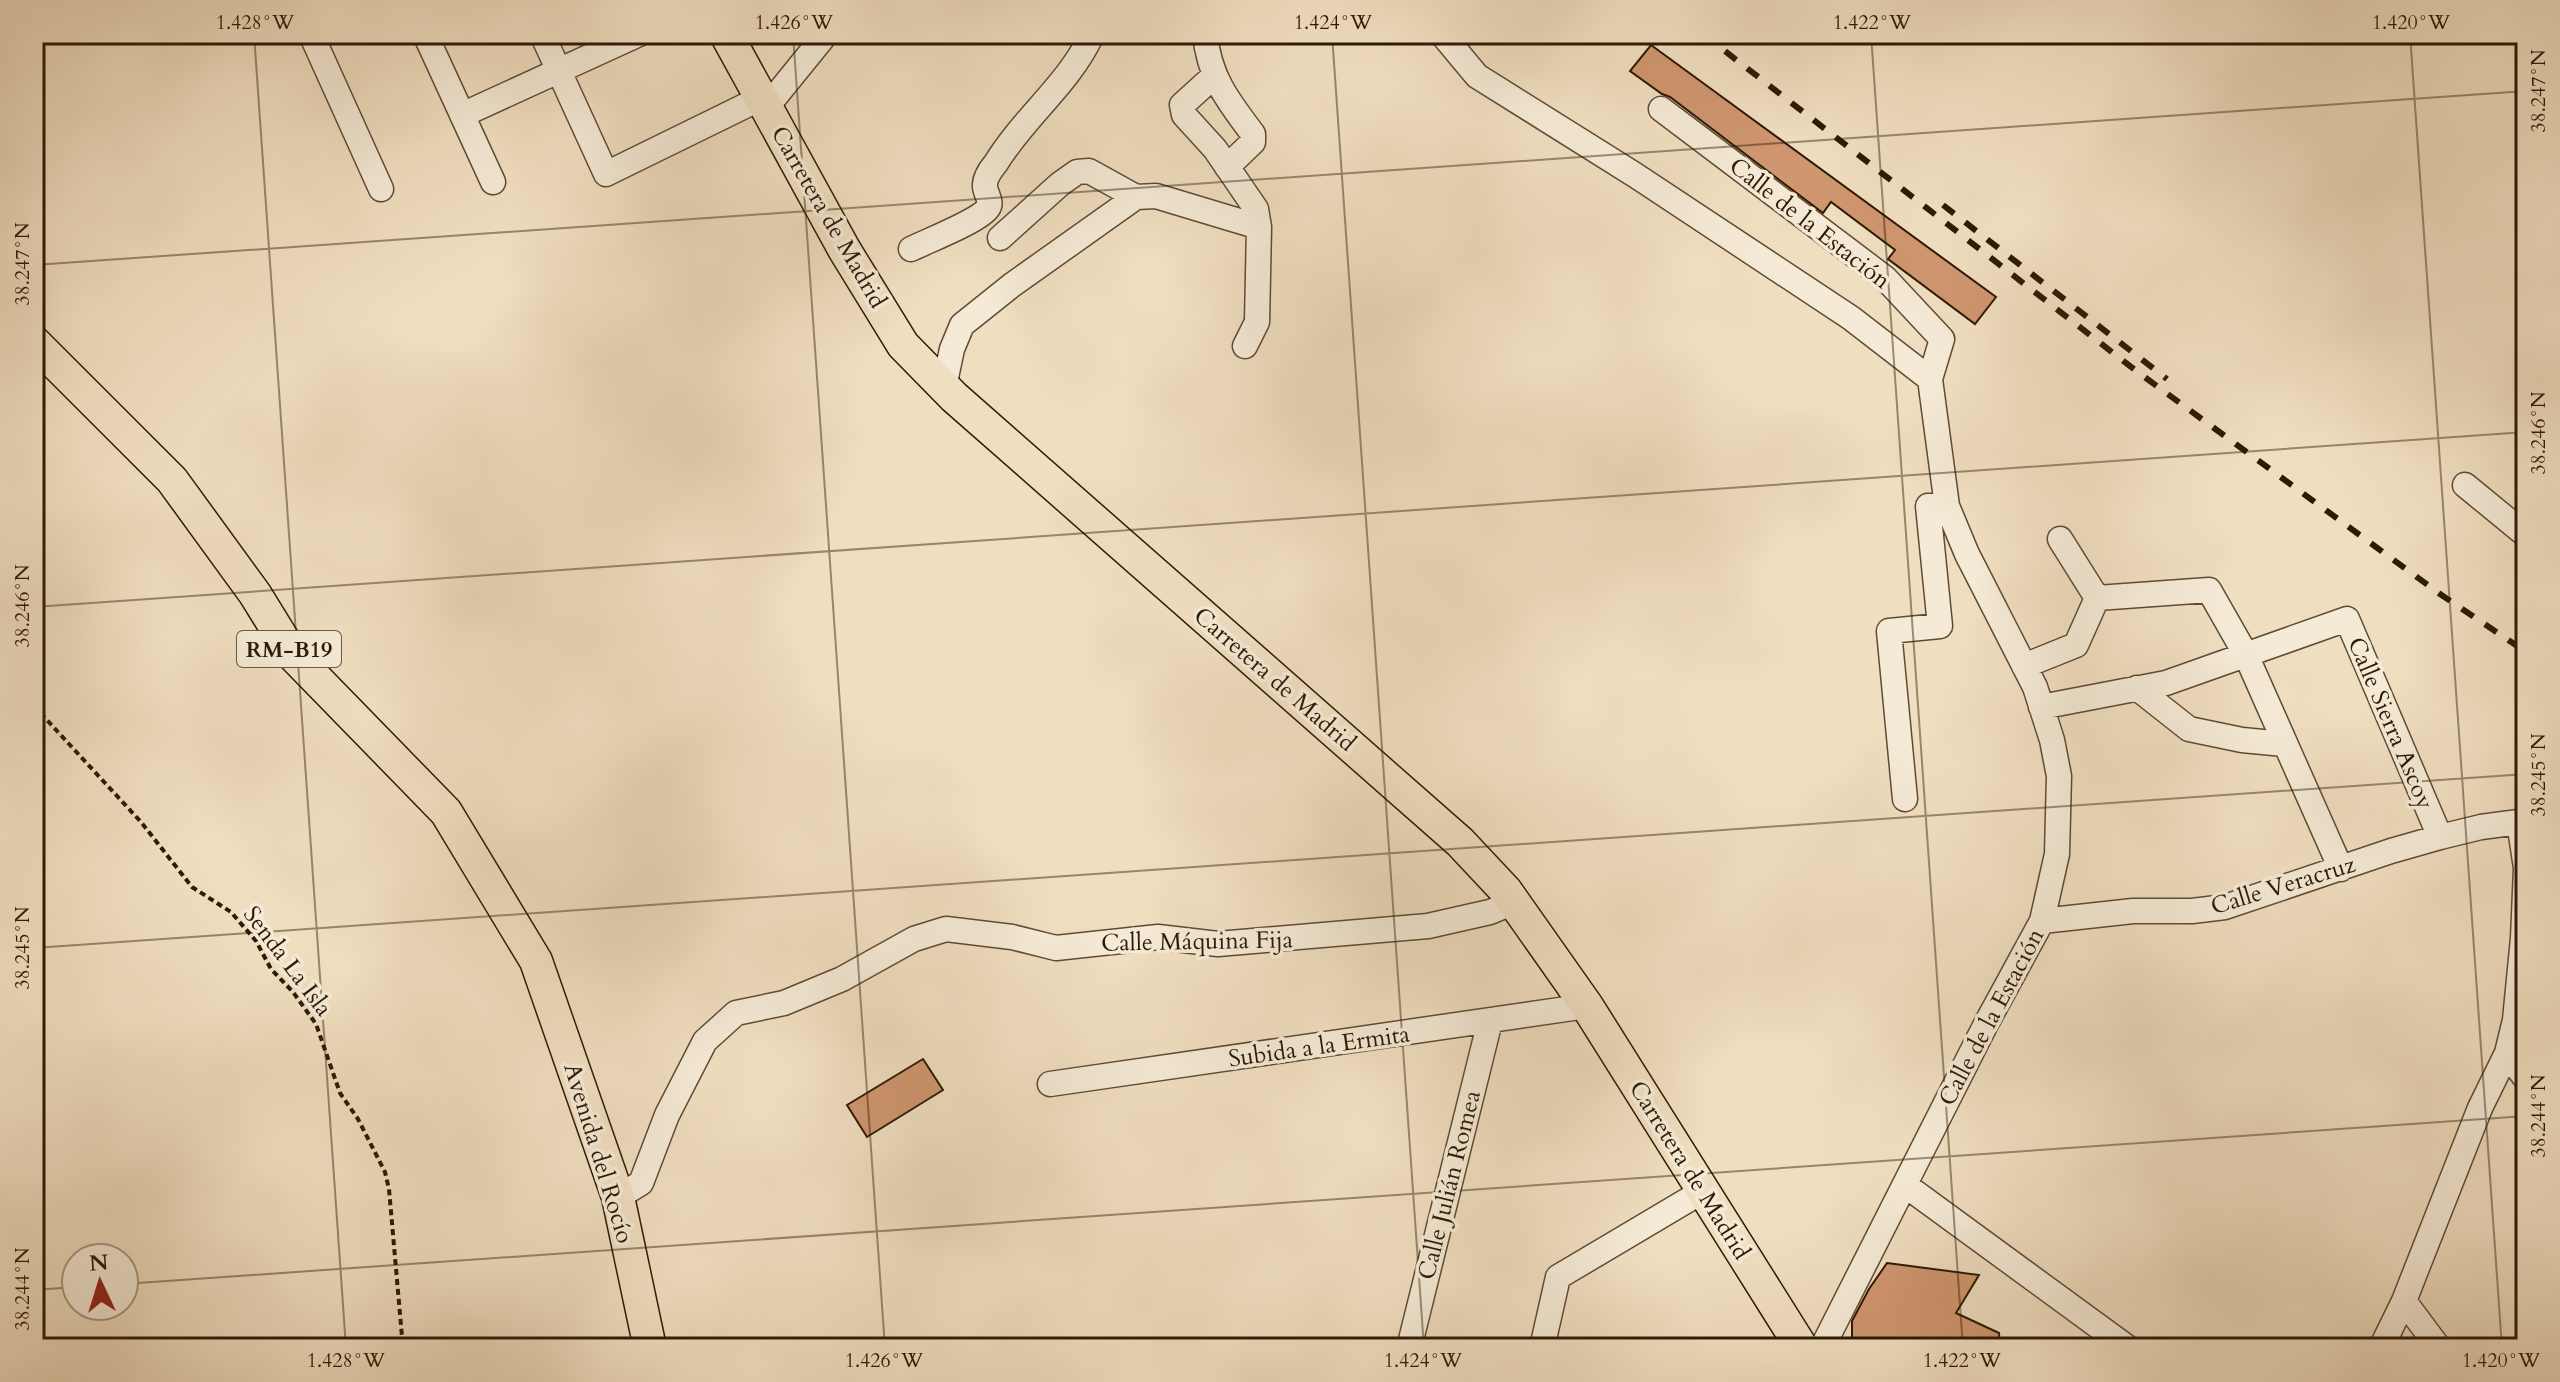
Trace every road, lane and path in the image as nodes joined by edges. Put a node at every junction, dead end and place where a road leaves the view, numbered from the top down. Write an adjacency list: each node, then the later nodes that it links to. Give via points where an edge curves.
1 (311, 34): 17 (street)
2 (425, 34): 14 (street)
3 (542, 34): 10 (street)
4 (639, 34): 10 (street)
5 (726, 34): 12 (main road, Carretera de Madrid)
6 (826, 34): 12 (street)
7 (1092, 34): 21 (street, via 987,177 987,209)
8 (1205, 34): 11 (street)
9 (1442, 34): 24 (street, via 1477,76 1851,318)
10 (559, 71): 12 (street, via 606,174); 14 (street)
11 (1215, 75): 15 (street, via 1253,134 1253,142); 15 (street, via 1182,105 1184,115)
12 (764, 103): 25 (main road, Carretera de Madrid, via 903,345)
13 (1661, 109): 24 (street, Calle de la Estación, via 1885,278 1942,339)
14 (462, 115): 16 (street)
15 (1227, 167): 19 (street, via 1256,209)
16 (493, 182)
17 (381, 189)
18 (1136, 197): 19 (street, via 1156,196); 20 (street, via 1089,171 1077,172); 25 (street, via 962,325)
19 (1259, 227): 23 (street, via 1257,322)
20 (1000, 238)
21 (911, 249)
22 (34, 342): 50 (main road, Avenida del Rocío / RM-B19, via 172,480 292,654 446,812 536,961)
23 (1245, 346)
24 (1930, 379): 27 (street, Calle de la Estación)
25 (944, 387): 41 (main road, Carretera de Madrid, via 1460,842)
26 (2465, 485): 28 (street)
27 (1947, 506): 32 (street, Calle de la Estación); 37 (street, via 1928,506 1940,626 1889,631)
28 (2526, 535)
29 (2060, 539): 30 (street)
30 (2097, 598): 31 (street, via 2209,590); 32 (street, via 2076,645)
31 (2246, 655): 33 (street); 36 (street); 39 (street, Calle Sierra Ascoy, via 2347,619)
32 (2024, 666): 35 (street, Calle de la Estación)
33 (2137, 688): 35 (street); 36 (street, via 2189,729)
34 (34, 706): 52 (path, Senda La Isla, via 141,822 192,887 231,912 316,1024 340,1093 385,1172)
35 (2041, 707): 42 (street, Calle de la Estación, via 2052,740 2060,800 2057,854)
36 (2284, 744): 40 (street)
37 (1905, 799)
38 (2523, 822): 39 (street, Calle Veracruz); 45 (street, via 2524,925)
39 (2440, 837): 40 (street, Calle Veracruz)
40 (2341, 869): 42 (street, Calle Veracruz, via 2225,907)
41 (1514, 902): 43 (main road, Carretera de Madrid); 50 (street, Calle Máquina Fija, via 1428,926 1218,944 1158,937 1056,948 946,929 925,935 784,1003 736,1013 705,1041 667,1115 641,1183)
42 (2042, 921): 48 (street, Calle de la Estación)
43 (1587, 1006): 44 (street, Subida a la Ermita); 49 (main road, Carretera de Madrid)
44 (1490, 1021): 47 (street, Subida a la Ermita); 54 (street, Calle Julián Romea)
45 (2507, 1053): 46 (street); 51 (street)
46 (2526, 1079)
47 (1050, 1084)
48 (1905, 1185): 57 (street, Calle de la Estación); 58 (street)
49 (1703, 1191): 55 (street, via 1558,1277); 56 (main road, Carretera de Madrid)
50 (618, 1197): 53 (main road, Avenida del Rocío / RM-B19)
51 (2404, 1301): 59 (street); 60 (street)
52 (403, 1348)
53 (650, 1348)
54 (1409, 1348)
55 (1542, 1348)
56 (1802, 1348)
57 (1822, 1348)
58 (2128, 1348)
59 (2381, 1348)
60 (2439, 1348)

